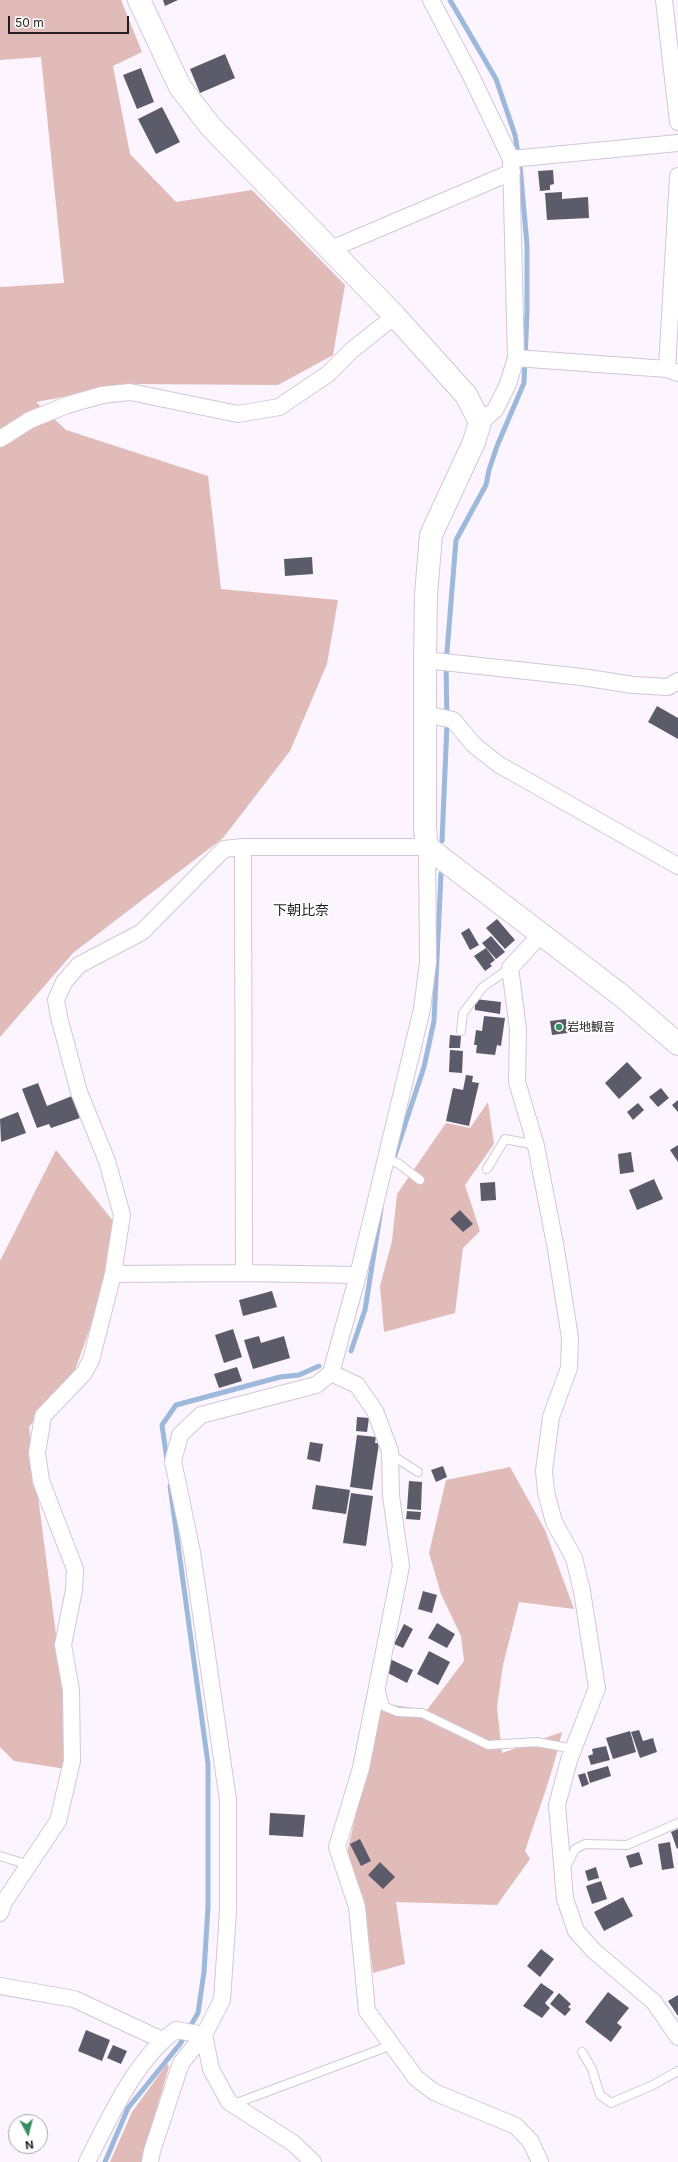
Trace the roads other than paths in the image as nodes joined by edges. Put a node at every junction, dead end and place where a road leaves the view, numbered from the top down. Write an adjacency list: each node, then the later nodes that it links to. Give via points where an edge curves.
1 (139, 0): 8 (street, via 180,87 193,104 211,127)
2 (431, 0): 6 (street)
3 (664, 0): 4 (street)
4 (678, 122)
5 (678, 143): 6 (street)
6 (515, 162): 8 (street); 10 (street)
7 (678, 176): 11 (street)
8 (331, 249): 9 (street)
9 (395, 316): 12 (street, via 466,395); 13 (street, via 352,350 328,374 279,407 238,414 130,392 102,395 67,405 30,420)
10 (524, 359): 11 (street); 12 (street, via 495,410)
11 (672, 371)
12 (480, 422): 14 (street, via 474,442 431,536 426,594)
13 (0, 439)
14 (430, 661): 15 (street, via 582,677 632,685 668,686); 16 (street)
15 (678, 682)
16 (430, 715): 18 (street); 19 (street, via 453,720 474,745 498,764)
17 (243, 847): 18 (street); 28 (street); 29 (street, via 224,849 142,932 79,965 64,982 56,1000 79,1092 107,1161 122,1215)
18 (427, 847): 20 (street, via 478,888); 25 (street, via 428,962 422,1009)
19 (678, 866)
20 (542, 933): 21 (street); 23 (street)
21 (510, 968): 22 (lane, via 483,987 463,1013); 24 (street, via 518,1029 517,1082)
22 (461, 1031)
23 (678, 1044)
24 (536, 1144): 26 (lane, via 505,1139); 35 (street, via 570,1338 569,1368 551,1417 544,1471 546,1492 554,1522 574,1558 582,1591 596,1688)
25 (391, 1160): 27 (lane); 30 (street)
26 (487, 1169)
27 (420, 1180)
28 (244, 1273): 29 (street); 30 (street)
29 (113, 1274): 38 (street, via 91,1360 84,1374 43,1416 37,1453 41,1481 74,1569 74,1590 64,1645 71,1690 73,1728 70,1776 58,1821)
30 (358, 1275): 31 (street)
31 (331, 1373): 32 (street, via 357,1386 375,1410); 42 (street, via 316,1385 201,1415 180,1435 173,1461 192,1552 228,1800 228,1911 222,2000)
32 (390, 1453): 33 (lane); 34 (street, via 391,1496 402,1566)
33 (418, 1472)
34 (378, 1679): 35 (lane, via 385,1707 398,1712 422,1713 488,1745 537,1742); 45 (street, via 361,1768 337,1847 357,1907 367,2011)
35 (574, 1749): 39 (street, via 557,1805)
36 (678, 1822): 39 (lane, via 627,1845 585,1844 575,1849)
37 (0, 1856): 38 (lane)
38 (29, 1865): 40 (street, via 4,1902)
39 (563, 1872): 43 (street, via 565,1900 576,1931 594,1951 654,2002)
40 (0, 1913)
41 (0, 1986): 44 (street, via 74,1999)
42 (204, 2035): 44 (street, via 176,2030); 48 (street, via 211,2069 230,2102); 50 (street, via 182,2063)
43 (678, 2037)
44 (162, 2040): 49 (street, via 119,2098)
45 (392, 2045): 48 (lane); 52 (street, via 416,2078 434,2092 516,2126 531,2142)
46 (582, 2052): 47 (lane, via 592,2069 600,2096 611,2103)
47 (678, 2071)
48 (234, 2104): 51 (street, via 293,2143)
49 (87, 2162)
50 (150, 2162)
51 (313, 2162)
52 (540, 2162)

